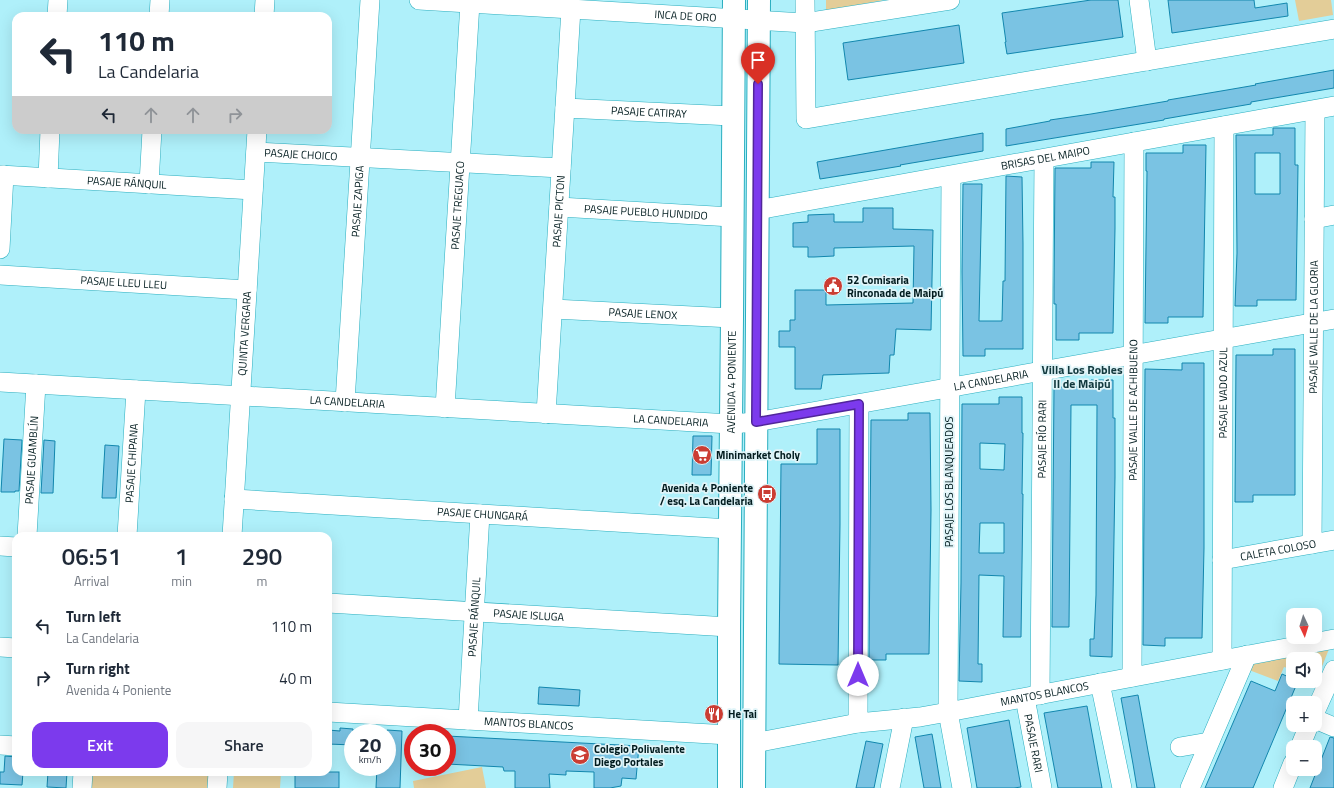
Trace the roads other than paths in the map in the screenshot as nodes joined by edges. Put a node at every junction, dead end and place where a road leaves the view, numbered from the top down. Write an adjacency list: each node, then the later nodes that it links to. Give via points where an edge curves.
1 (58, 0): 15 (street)
2 (160, 0): 16 (street)
3 (265, 0): 17 (street)
4 (370, 0): 31 (street, PASAJE ZAPIGA)
5 (419, 0): 9 (street, INCA DE ORO)
6 (805, 0): 18 (street)
7 (950, 0): 18 (street, INCA DE ORO)
8 (1139, 0): 20 (street)
9 (470, 3): 10 (street, INCA DE ORO); 33 (street, PASAJE TREGUACO)
10 (509, 3): 12 (street, INCA DE ORO)
11 (610, 6): 12 (street, INCA DE ORO); 13 (street, INCA DE ORO)
12 (571, 9): 22 (street, PASAJE PICTON)
13 (734, 9): 14 (street, INCA DE ORO); 24 (street, AVENIDA 4 PONIENTE)
14 (759, 10): 18 (street, INCA DE ORO); 41 (street)
15 (57, 12)
16 (159, 12)
17 (264, 12)
18 (805, 23): 20 (street, via 806,119)
19 (1334, 29): 20 (street)
20 (1147, 61)
21 (1334, 106): 23 (street, BRISAS DEL MAIPO)
22 (565, 108): 24 (street, PASAJE CATIRAY); 34 (street, PASAJE PICTON)
23 (1315, 110): 25 (street, BRISAS DEL MAIPO); 44 (street, PASAJE VALLE DE LA GLORIA)
24 (732, 116): 43 (street, AVENIDA 4 PONIENTE)
25 (1224, 126): 29 (street, BRISAS DEL MAIPO); 54 (street, PASAJE VADO AZUL)
26 (50, 134): 37 (street)
27 (152, 134): 38 (street)
28 (257, 134): 30 (street, QUINTA VERGARA)
29 (1134, 142): 32 (street, BRISAS DEL MAIPO); 55 (street, PASAJE VALLE DE ACHIBUENO)
30 (256, 152): 31 (street, PASAJE CHOICO); 39 (street, QUINTA VERGARA)
31 (360, 158): 33 (street, PASAJE CHOICO); 62 (street, PASAJE ZAPIGA)
32 (1044, 158): 36 (street, BRISAS DEL MAIPO); 56 (street, PASAJE RÍO RARI)
33 (460, 163): 34 (street, PASAJE CHOICO); 64 (street, PASAJE TREGUACO)
34 (561, 168): 40 (street, PASAJE PICTON)
35 (2, 175): 37 (street, PASAJE RÁNQUIL); 45 (street)
36 (951, 176): 41 (street, BRISAS DEL MAIPO); 59 (street, PASAJE LOS BLANQUEADOS)
37 (48, 178): 38 (street, PASAJE RÁNQUIL)
38 (149, 184): 39 (street, PASAJE RÁNQUIL)
39 (253, 190): 49 (street, QUINTA VERGARA)
40 (559, 207): 43 (street, PASAJE PUEBLO HUNDIDO); 50 (street, PASAJE PICTON)
41 (758, 210): 47 (street)
42 (1334, 215): 44 (street)
43 (732, 217): 46 (street, AVENIDA 4 PONIENTE)
44 (1314, 219): 53 (street, PASAJE VALLE DE LA GLORIA)
45 (0, 249)
46 (733, 263): 47 (street); 51 (street, AVENIDA 4 PONIENTE)
47 (757, 264): 66 (street)
48 (0, 275): 49 (street, PASAJE LLEU LLEU)
49 (247, 290): 61 (street, QUINTA VERGARA)
50 (553, 309): 51 (street, PASAJE LENOX); 65 (street, PASAJE PICTON)
51 (732, 318): 67 (street, AVENIDA 4 PONIENTE)
52 (1334, 319): 53 (street, LA CANDELARIA)
53 (1313, 323): 54 (street, LA CANDELARIA); 75 (street, PASAJE VALLE DE LA GLORIA)
54 (1223, 339): 55 (street, LA CANDELARIA); 78 (street, PASAJE VADO AZUL)
55 (1133, 355): 56 (street, LA CANDELARIA); 88 (street, PASAJE VALLE DE ACHIBUENO)
56 (1043, 371): 59 (street, LA CANDELARIA); 90 (street, PASAJE RÍO RARI)
57 (0, 382): 58 (street, LA CANDELARIA)
58 (36, 384): 60 (street, LA CANDELARIA); 71 (street, PASAJE GUAMBLÍN)
59 (950, 387): 63 (street, LA CANDELARIA); 93 (street, PASAJE LOS BLANQUEADOS)
60 (136, 390): 61 (street, LA CANDELARIA); 72 (street, PASAJE CHIPANA)
61 (241, 396): 62 (street, LA CANDELARIA); 68 (street, QUINTA VERGARA)
62 (345, 402): 64 (street, LA CANDELARIA)
63 (859, 404): 66 (street, LA CANDELARIA); 97 (street)
64 (446, 408): 65 (street, LA CANDELARIA)
65 (546, 414): 67 (street, LA CANDELARIA)
66 (756, 422): 67 (street, LA CANDELARIA); 101 (street)
67 (731, 424): 70 (street, AVENIDA 4 PONIENTE)
68 (234, 499): 69 (street, PASAJE CHUNGARÁ); 73 (street, QUINTA VERGARA)
69 (480, 514): 70 (street, PASAJE CHUNGARÁ); 80 (street, PASAJE RÁNQUIL)
70 (730, 530): 81 (street, AVENIDA 4 PONIENTE)
71 (27, 532)
72 (127, 532)
73 (232, 532)
74 (1334, 540): 75 (street, CALETA COLOSO)
75 (1312, 544): 78 (street, CALETA COLOSO)
76 (0, 546): 77 (street)
77 (12, 547)
78 (1222, 560): 86 (street, PASAJE VADO AZUL)
79 (332, 603): 80 (street, PASAJE ISLUGA)
80 (474, 612): 81 (street, PASAJE ISLUGA); 95 (street, PASAJE RÁNQUIL)
81 (728, 627): 99 (street, AVENIDA 4 PONIENTE)
82 (1334, 639): 85 (street, MANTOS BLANCOS)
83 (0, 647): 84 (street)
84 (12, 648)
85 (1247, 655): 86 (street, MANTOS BLANCOS); 100 (street)
86 (1222, 660): 88 (street, MANTOS BLANCOS)
87 (1334, 670): 91 (street)
88 (1132, 677): 89 (street, MANTOS BLANCOS)
89 (1100, 683): 90 (street, MANTOS BLANCOS); 115 (street)
90 (1032, 696): 93 (street, MANTOS BLANCOS); 114 (street, PASAJE RARI)
91 (1322, 697)
92 (332, 712): 95 (street, MANTOS BLANCOS)
93 (948, 712): 94 (street, MANTOS BLANCOS); 113 (street, PASAJE LOS BLANQUEADOS)
94 (904, 718): 97 (street, MANTOS BLANCOS); 112 (street)
95 (468, 720): 99 (street, MANTOS BLANCOS)
96 (1322, 722): 98 (street)
97 (858, 723): 101 (street, MANTOS BLANCOS)
98 (1334, 727)
99 (729, 734): 110 (street, AVENIDA 4 PONIENTE)
100 (1209, 742): 104 (street); 116 (street)
101 (754, 744): 111 (street)
102 (0, 745): 103 (street)
103 (12, 746)
104 (1180, 747)
105 (83, 776): 108 (street)
106 (218, 776): 109 (street)
107 (1287, 776): 117 (street)
108 (82, 788)
109 (217, 788)
110 (729, 788)
111 (754, 788)
112 (890, 788)
113 (962, 788)
114 (1042, 788)
115 (1122, 788)
116 (1190, 788)
117 (1282, 788)

